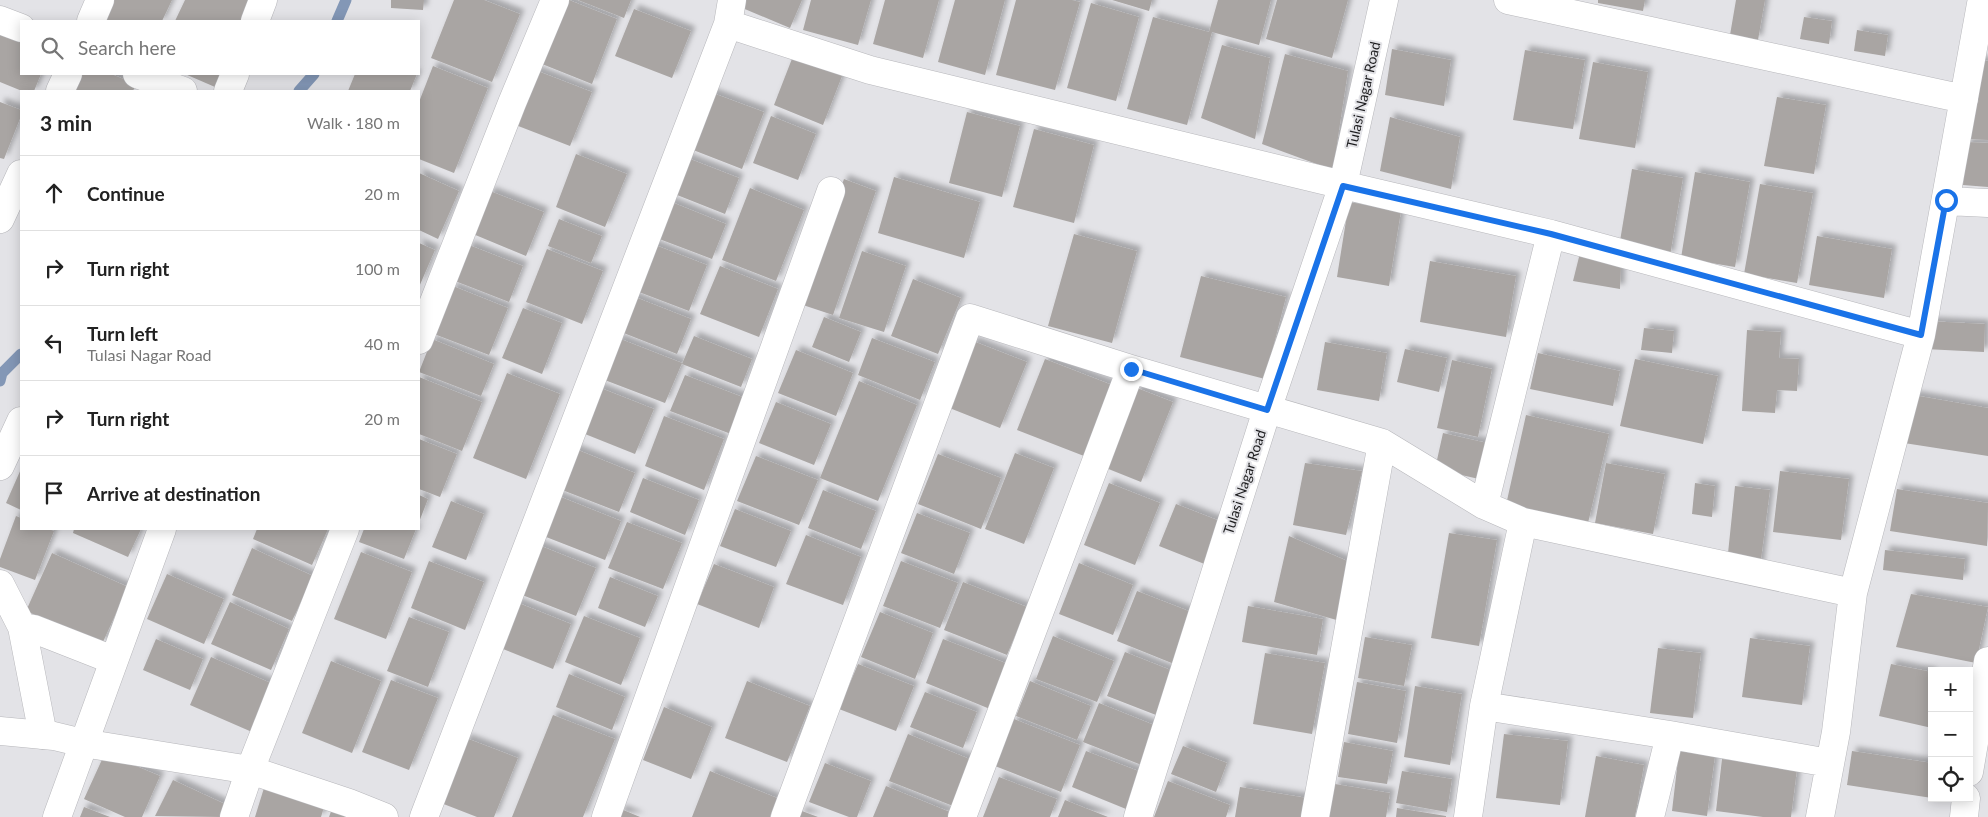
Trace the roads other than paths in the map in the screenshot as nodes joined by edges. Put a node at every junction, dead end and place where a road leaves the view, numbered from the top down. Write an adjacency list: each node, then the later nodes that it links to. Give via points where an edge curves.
1 (100, 0): 9 (street)
2 (263, 0): 10 (street)
3 (555, 0): 27 (street)
4 (1384, 0): 20 (street, Tulasi Nagar Road)
5 (1508, 0): 18 (street)
6 (1981, 4): 18 (street)
7 (730, 12): 20 (street, via 870,70); 54 (street)
8 (0, 20): 11 (street)
9 (91, 20)
10 (254, 20)
11 (20, 28)
12 (68, 75): 15 (street)
13 (140, 75): 16 (street)
14 (235, 75): 17 (street)
15 (60, 90)
16 (180, 90)
17 (228, 90)
18 (1964, 99): 22 (street)
19 (20, 176): 24 (street)
20 (1343, 186): 25 (street); 29 (street, Tulasi Nagar Road)
21 (831, 191): 55 (street)
22 (1946, 200): 23 (street); 26 (street)
23 (1988, 203)
24 (0, 219)
25 (1551, 234): 26 (street); 33 (street)
26 (1921, 335): 38 (street)
27 (420, 338)
28 (1131, 369): 29 (street); 56 (street, via 970,318); 57 (street)
29 (1267, 410): 31 (street); 58 (street, Tulasi Nagar Road)
30 (20, 423): 32 (street)
31 (1382, 443): 33 (street); 59 (street)
32 (0, 466)
33 (1484, 505): 34 (street)
34 (1523, 522): 38 (street); 42 (street)
35 (162, 530): 40 (street)
36 (345, 530): 49 (street)
37 (0, 584): 39 (street)
38 (1853, 593): 48 (street, via 1836,732)
39 (22, 627): 40 (street); 44 (street)
40 (113, 660): 46 (street)
41 (1988, 662): 47 (street)
42 (1484, 706): 45 (street); 60 (street)
43 (0, 731): 44 (street)
44 (43, 735): 46 (street)
45 (1670, 735): 48 (street); 61 (street)
46 (82, 743): 49 (street); 51 (street)
47 (1972, 757)
48 (1829, 763): 62 (street)
49 (250, 770): 52 (street); 53 (street)
50 (1966, 802): 63 (street)
51 (57, 817)
52 (234, 817)
53 (384, 817)
54 (424, 817)
55 (606, 817)
56 (785, 817)
57 (962, 817)
58 (1138, 817)
59 (1315, 817)
60 (1468, 817)
61 (1650, 817)
62 (1820, 817)
63 (1964, 817)

